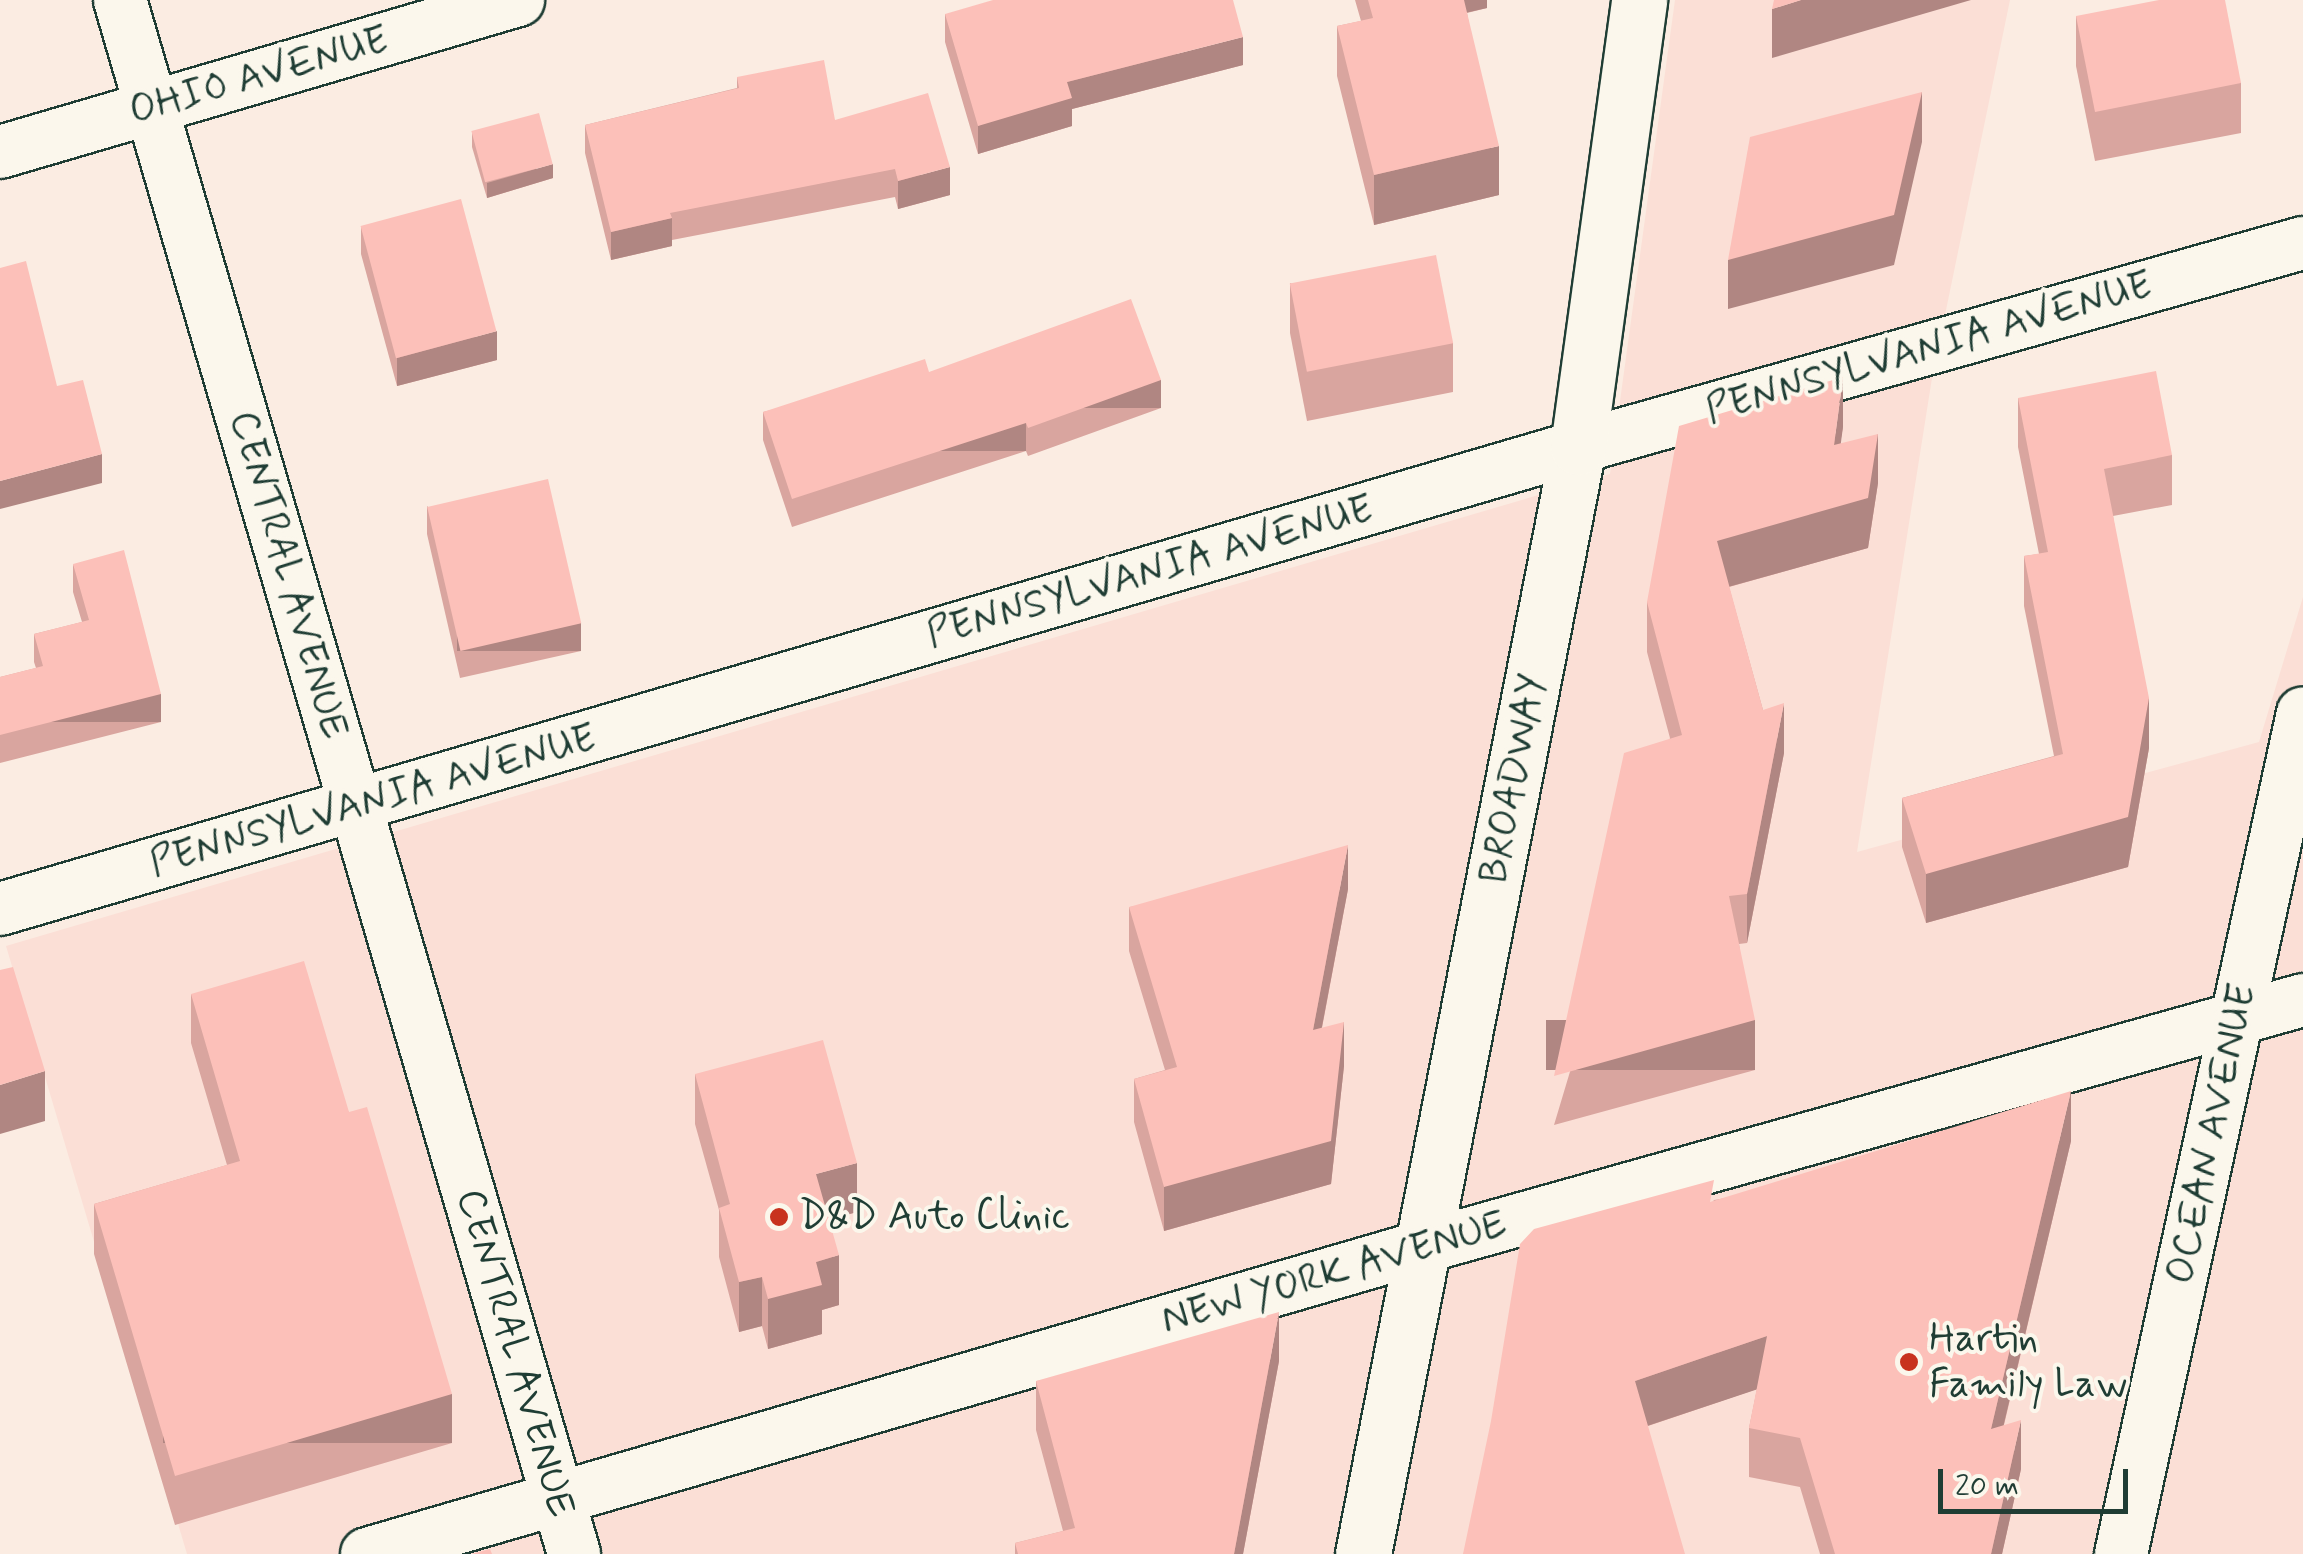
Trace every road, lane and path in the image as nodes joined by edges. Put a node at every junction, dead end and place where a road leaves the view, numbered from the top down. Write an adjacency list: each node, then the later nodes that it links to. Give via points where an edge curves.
1 (120, 0): 4 (street, CENTRAL AVENUE)
2 (518, 0): 4 (street, OHIO AVENUE)
3 (1634, 11): 7 (main road, BROADWAY)
4 (152, 108): 5 (street, OHIO AVENUE); 9 (street, CENTRAL AVENUE)
5 (0, 152)
6 (2303, 243): 7 (street, PENNSYLVANIA AVENUE)
7 (1578, 447): 9 (street, PENNSYLVANIA AVENUE); 13 (main road, BROADWAY)
8 (2303, 713): 12 (street, OCEAN AVENUE)
9 (356, 806): 10 (street, PENNSYLVANIA AVENUE); 14 (street, CENTRAL AVENUE)
10 (0, 910)
11 (2303, 1000): 12 (street, NEW YORK AVENUE)
12 (2237, 1020): 13 (street, NEW YORK AVENUE); 18 (street, OCEAN AVENUE)
13 (1422, 1248): 14 (street, NEW YORK AVENUE); 17 (main road, BROADWAY)
14 (558, 1500): 15 (street, NEW YORK AVENUE); 16 (street, CENTRAL AVENUE)
15 (367, 1554)
16 (574, 1554)
17 (1363, 1554)
18 (2121, 1554)

